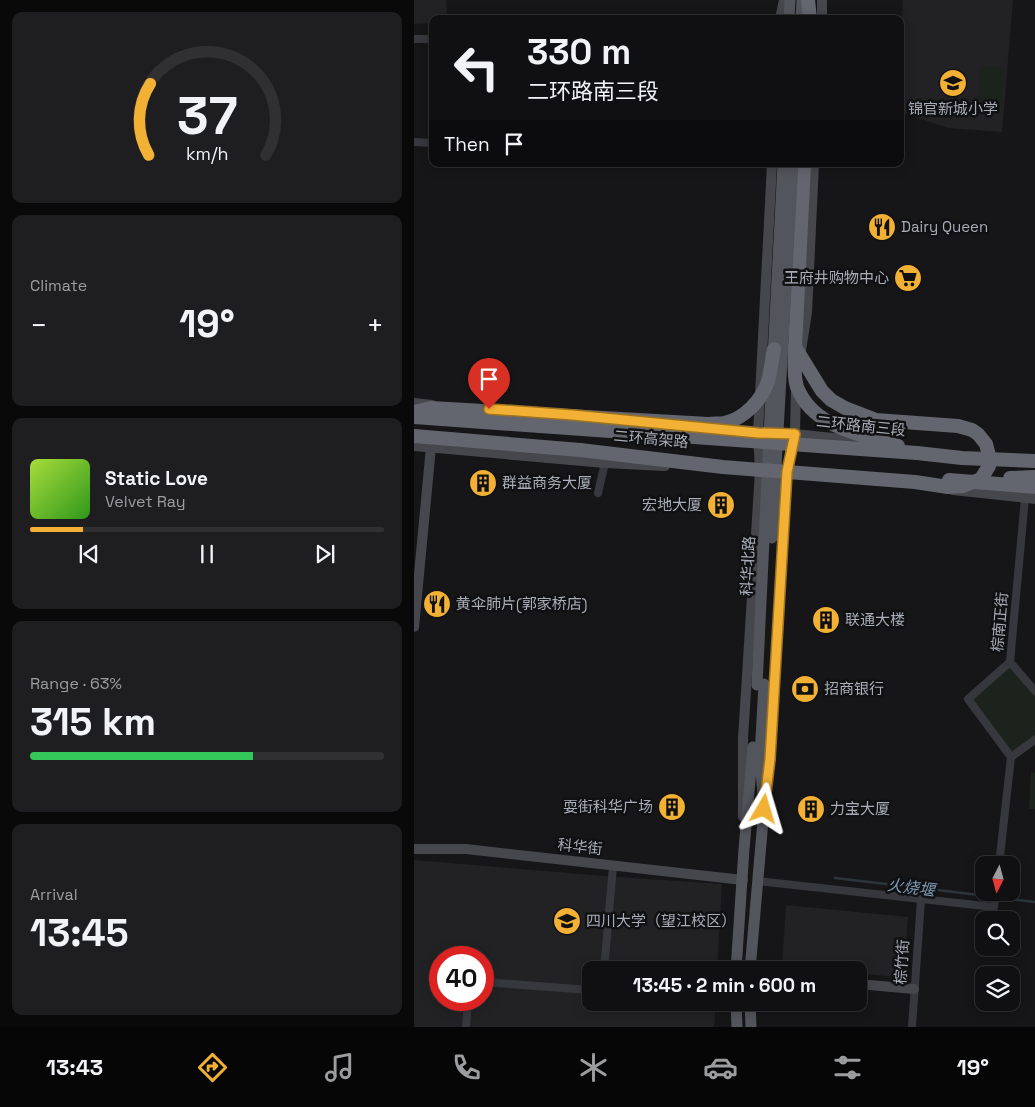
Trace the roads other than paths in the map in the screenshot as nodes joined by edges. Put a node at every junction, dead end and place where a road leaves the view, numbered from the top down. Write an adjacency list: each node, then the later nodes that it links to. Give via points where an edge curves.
1 (784, 0): 6 (street)
2 (790, 0): 7 (main road)
3 (802, 0): 8 (main road)
4 (808, 0): 9 (highway)
5 (822, 0): 10 (street)
6 (781, 15)
7 (789, 15)
8 (801, 15)
9 (810, 15)
10 (822, 15)
11 (414, 39): 12 (street)
12 (429, 39)
13 (414, 142): 14 (street)
14 (429, 143)
15 (772, 167): 25 (street)
16 (782, 167): 21 (main road, 科华北路, bridge)
17 (793, 167): 45 (main road, bridge)
18 (804, 167): 20 (highway)
19 (814, 167): 26 (street, via 807,312 796,390)
20 (795, 347): 30 (highway, bridge, via 822,391 845,408 876,420 958,426 978,434 986,444 990,459 981,479 963,486 948,487 723,468); 31 (highway, bridge, via 797,387 820,418)
21 (774, 349): 23 (highway, bridge, via 762,394 746,412 724,423 431,408); 45 (main road, 科华北路, bridge)
22 (414, 403): 25 (street, 二环路南三段)
23 (414, 412)
24 (414, 417): 31 (highway, 二环高架路, bridge)
25 (758, 433): 26 (street, 二环路南三段); 36 (street)
26 (795, 434): 33 (street, 二环路南三段); 37 (street)
27 (414, 436): 30 (highway, 二环高架路)
28 (414, 446): 29 (street)
29 (431, 447): 34 (street); 43 (street)
30 (580, 450): 39 (highway, 二环高架路, bridge)
31 (917, 453): 32 (highway, 二环高架路)
32 (962, 458): 33 (highway, 二环高架路); 35 (highway)
33 (1035, 459)
34 (605, 463): 36 (street); 41 (street)
35 (1035, 468)
36 (760, 471): 37 (street); 50 (street, via 743,738)
37 (787, 472): 42 (street); 49 (street, via 770,759)
38 (1035, 477): 39 (highway, bridge)
39 (949, 480): 40 (highway, 二环高架路, bridge)
40 (1035, 487)
41 (598, 493)
42 (1030, 499): 44 (street, 棕南正街)
43 (414, 627)
44 (1010, 662): 46 (street); 48 (street, 棕南正街, via 968,699)
45 (761, 685): 49 (main road, 科华北路, via 760,756); 50 (main road, 科华北路)
46 (1035, 692)
47 (1035, 739): 48 (street)
48 (1011, 757): 52 (street)
49 (764, 809): 55 (main road, 科华北路)
50 (744, 848): 54 (main road, 科华北路)
51 (414, 849): 53 (street, 科华街, via 466,849)
52 (1000, 856)
53 (613, 866): 54 (street, 科华街); 58 (street)
54 (743, 880): 59 (main road, 科华北路)
55 (757, 881): 56 (street); 60 (main road, 科华北路)
56 (921, 900): 57 (street, via 994,907); 64 (street, 棕竹街)
57 (995, 901)
58 (605, 961)
59 (737, 961)
60 (751, 961)
61 (494, 983): 63 (street)
62 (867, 985): 64 (street)
63 (582, 989)
64 (914, 989): 71 (street, 棕竹街)
65 (467, 1011): 68 (street)
66 (736, 1011): 69 (main road)
67 (750, 1011): 70 (main road)
68 (466, 1027)
69 (737, 1027)
70 (750, 1027)
71 (912, 1027)

